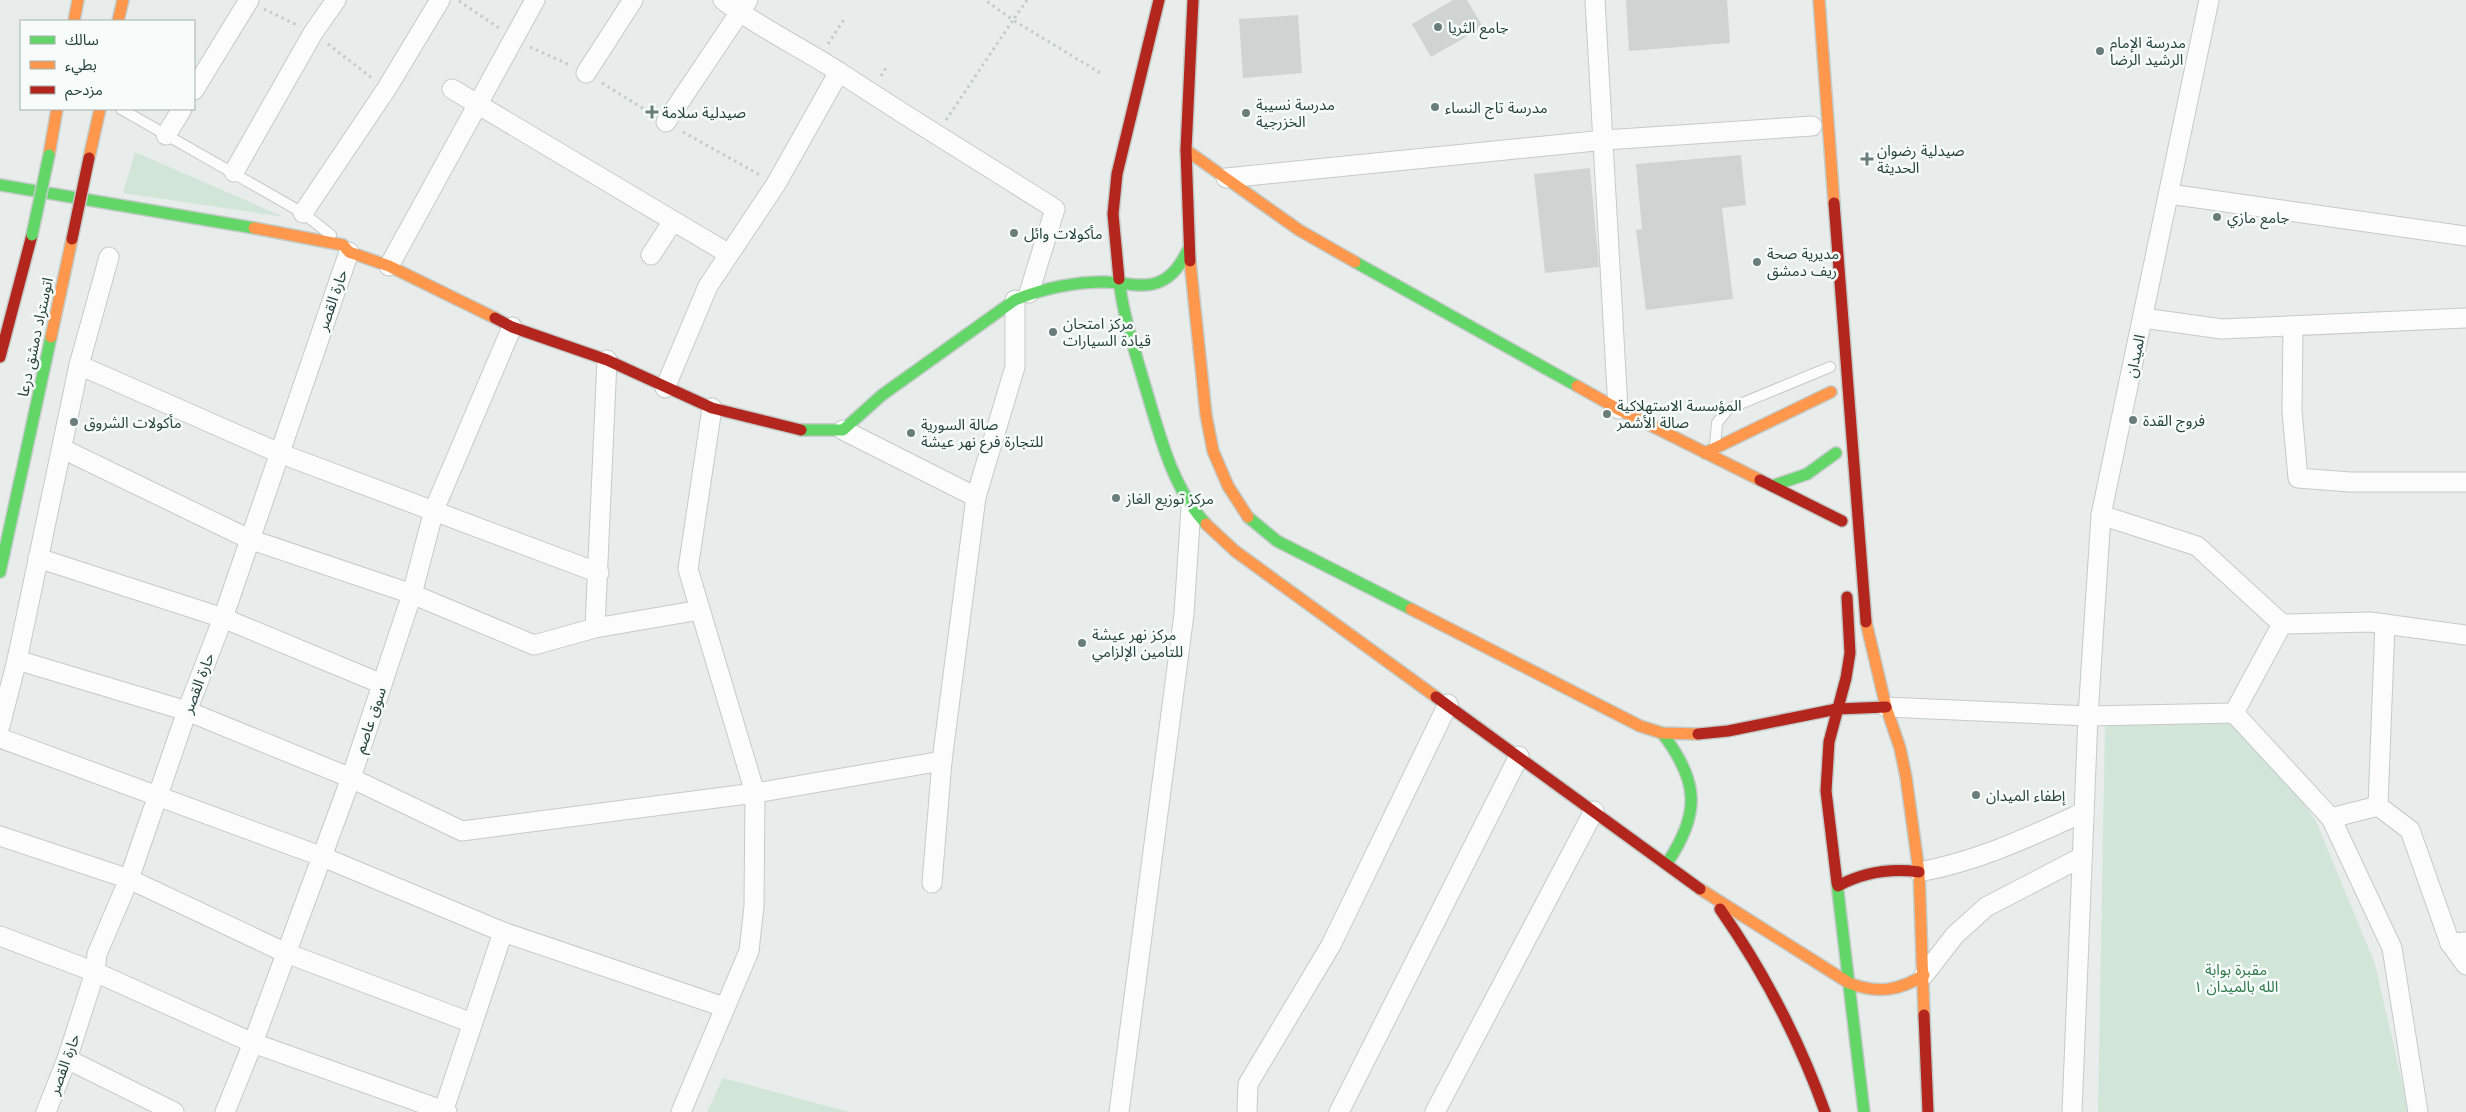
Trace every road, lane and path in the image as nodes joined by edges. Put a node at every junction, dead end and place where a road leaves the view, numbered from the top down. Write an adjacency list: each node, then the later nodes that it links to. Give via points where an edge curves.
1 (78, 0): 19 (main road)
2 (123, 0): 20 (main road)
3 (249, 0): 22 (path); 28 (street)
4 (336, 0): 22 (street)
5 (440, 0): 29 (street)
6 (458, 0): 23 (path)
7 (536, 0): 23 (street)
8 (633, 0): 26 (street)
9 (723, 0): 17 (street)
10 (985, 0): 21 (path)
11 (1027, 0): 21 (path)
12 (1159, 0): 56 (main road, via 1117,174 1113,214)
13 (1193, 0): 41 (main road)
14 (1596, 0): 40 (street)
15 (1820, 0): 96 (main road, via 1866,620)
16 (2209, 0): 46 (street, الميدان)
17 (744, 7): 24 (street); 36 (street)
18 (845, 18): 24 (path)
19 (74, 20)
20 (118, 20)
21 (1013, 20): 27 (path); 38 (path)
22 (313, 33): 29 (path); 42 (street)
23 (515, 39): 26 (path); 31 (street)
24 (819, 60): 25 (street)
25 (839, 72): 38 (street); 45 (street)
26 (586, 73): 36 (path)
27 (1102, 74)
28 (195, 88)
29 (387, 88): 47 (street)
30 (452, 89): 31 (street)
31 (479, 105): 48 (street); 55 (street)
32 (57, 110): 62 (main road, اتوستراد دمشق درعا, bridge, via 32,235)
33 (100, 110): 83 (main road, اتوستراد دمشق درعا, bridge)
34 (123, 110): 39 (lane)
35 (181, 110): 39 (street)
36 (666, 122): 45 (path)
37 (1812, 126): 40 (street)
38 (937, 133): 57 (street, via 1055,208)
39 (166, 135): 42 (lane)
40 (1605, 140): 43 (street); 68 (street)
41 (1186, 150): 43 (main road); 50 (main road)
42 (234, 172): 47 (lane)
43 (1226, 178): 68 (main road, via 1299,230)
44 (0, 184): 51 (main road, via 160,211)
45 (776, 184): 52 (street)
46 (2168, 194): 49 (street); 58 (street, الميدان)
47 (303, 213): 51 (lane)
48 (673, 221): 52 (street); 53 (street)
49 (2466, 236)
50 (1189, 248): 56 (main road, via 1182,264 1170,276 1154,284 1136,286); 102 (main road, via 1206,415 1213,451 1228,486 1250,519 1277,541 1640,726)
51 (346, 249): 55 (main road); 72 (street, حارة القصر)
52 (729, 254): 66 (street, via 708,286)
53 (651, 255)
54 (110, 257): 65 (street)
55 (389, 266): 60 (main road)
56 (1120, 282): 57 (main road, via 1058,286); 77 (main road, via 1129,334 1170,464)
57 (1022, 297): 69 (main road, via 882,395); 76 (street, via 1015,367)
58 (2143, 318): 61 (street, via 2222,329); 79 (street, الميدان)
59 (2466, 318): 61 (street)
60 (512, 327): 63 (main road); 78 (street, سوق عاصم)
61 (2293, 327): 74 (street, via 2292,412 2298,478 2350,482)
62 (0, 357)
63 (607, 360): 66 (main road); 84 (street)
64 (1829, 362): 71 (lane, via 1728,409 1717,423); 71 (main road, via 1832,397)
65 (79, 366): 70 (street); 72 (street)
66 (665, 388): 67 (main road)
67 (712, 408): 69 (main road, via 796,430); 87 (street, via 688,569)
68 (1618, 409): 71 (main road)
69 (843, 430): 76 (street)
70 (63, 449): 81 (street); 82 (street)
71 (1710, 451): 75 (main road)
72 (279, 453): 78 (street); 81 (street, حارة القصر)
73 (1836, 454): 75 (main road, via 1807,474)
74 (2466, 482)
75 (1772, 486): 80 (main road)
76 (976, 497): 105 (street)
77 (1191, 507): 95 (main road, via 1211,531 1235,551); 139 (street, via 1184,614)
78 (434, 510): 84 (street); 86 (street, سوق عاصم)
79 (2101, 515): 89 (street, via 2197,546); 100 (street, الميدان)
80 (1842, 521)
81 (249, 539): 86 (street); 88 (street, حارة القصر)
82 (38, 558): 88 (street); 93 (street)
83 (0, 572)
84 (599, 573): 91 (street)
85 (1846, 590): 97 (main road, via 1850,653)
86 (412, 594): 91 (street, via 534,644); 94 (street, سوق عاصم)
87 (700, 610): 91 (street); 107 (street)
88 (223, 618): 94 (street); 98 (street, حارة القصر)
89 (2282, 624): 90 (street); 99 (street)
90 (2385, 624): 92 (street); 109 (street)
91 (595, 628)
92 (2466, 635)
93 (17, 660): 98 (street); 101 (street)
94 (382, 684): 106 (street, سوق عاصم)
95 (1448, 704): 104 (main road); 140 (street, via 1331,945 1248,1084)
96 (1886, 707): 97 (main road); 100 (street); 117 (main road, via 1906,776)
97 (1837, 709): 102 (main road, via 1728,731); 120 (main road, via 1829,742 1826,791)
98 (186, 711): 106 (street); 108 (street, حارة القصر)
99 (2234, 712): 100 (street); 112 (street)
100 (2088, 716): 111 (street, الميدان)
101 (0, 726)
102 (1662, 733): 116 (main road, via 1678,751 1688,773 1693,797 1690,821 1682,844)
103 (0, 738): 108 (street)
104 (1519, 756): 110 (main road); 141 (street)
105 (942, 761): 107 (street); 119 (street)
106 (351, 778): 107 (street, via 462,831); 114 (street, سوق عاصم)
107 (755, 793): 130 (street, via 754,906 749,951)
108 (157, 795): 114 (street); 118 (street, حارة القصر)
109 (2378, 806): 112 (street); 124 (street, via 2410,830)
110 (1594, 811): 116 (main road); 142 (street)
111 (2084, 812): 115 (street, الميدان); 117 (street, via 1991,854)
112 (2331, 818): 147 (street, via 2392,948)
113 (0, 836): 118 (street)
114 (323, 857): 122 (street); 125 (street, سوق عاصم)
115 (2082, 857): 128 (street, via 1986,907 1955,935); 146 (street, الميدان)
116 (1667, 863): 121 (main road)
117 (1919, 872): 120 (main road, via 1873,871); 128 (main road)
118 (129, 880): 125 (street); 127 (street, حارة القصر, via 97,954)
119 (932, 883)
120 (1838, 886): 129 (main road)
121 (1712, 898): 129 (main road); 143 (main road, via 1769,983 1792,1028)
122 (503, 932): 130 (street); 131 (street)
123 (0, 936): 127 (street)
124 (2458, 942): 126 (street)
125 (286, 953): 131 (street); 132 (street, سوق عاصم)
126 (2466, 965)
127 (95, 972): 132 (street); 133 (street, حارة القصر)
128 (1924, 975): 129 (main road, via 1890,991 1869,990); 145 (main road)
129 (1849, 983): 144 (main road)
130 (724, 1007): 138 (street)
131 (472, 1023): 137 (street)
132 (253, 1043): 136 (street, سوق عاصم); 137 (street)
133 (67, 1059): 134 (street, حارة القصر); 135 (street)
134 (46, 1112)
135 (174, 1112)
136 (225, 1112)
137 (444, 1112)
138 (681, 1112)
139 (1119, 1112)
140 (1247, 1112)
141 (1339, 1112)
142 (1435, 1112)
143 (1825, 1112)
144 (1864, 1112)
145 (1928, 1112)
146 (2072, 1112)
147 (2418, 1112)

